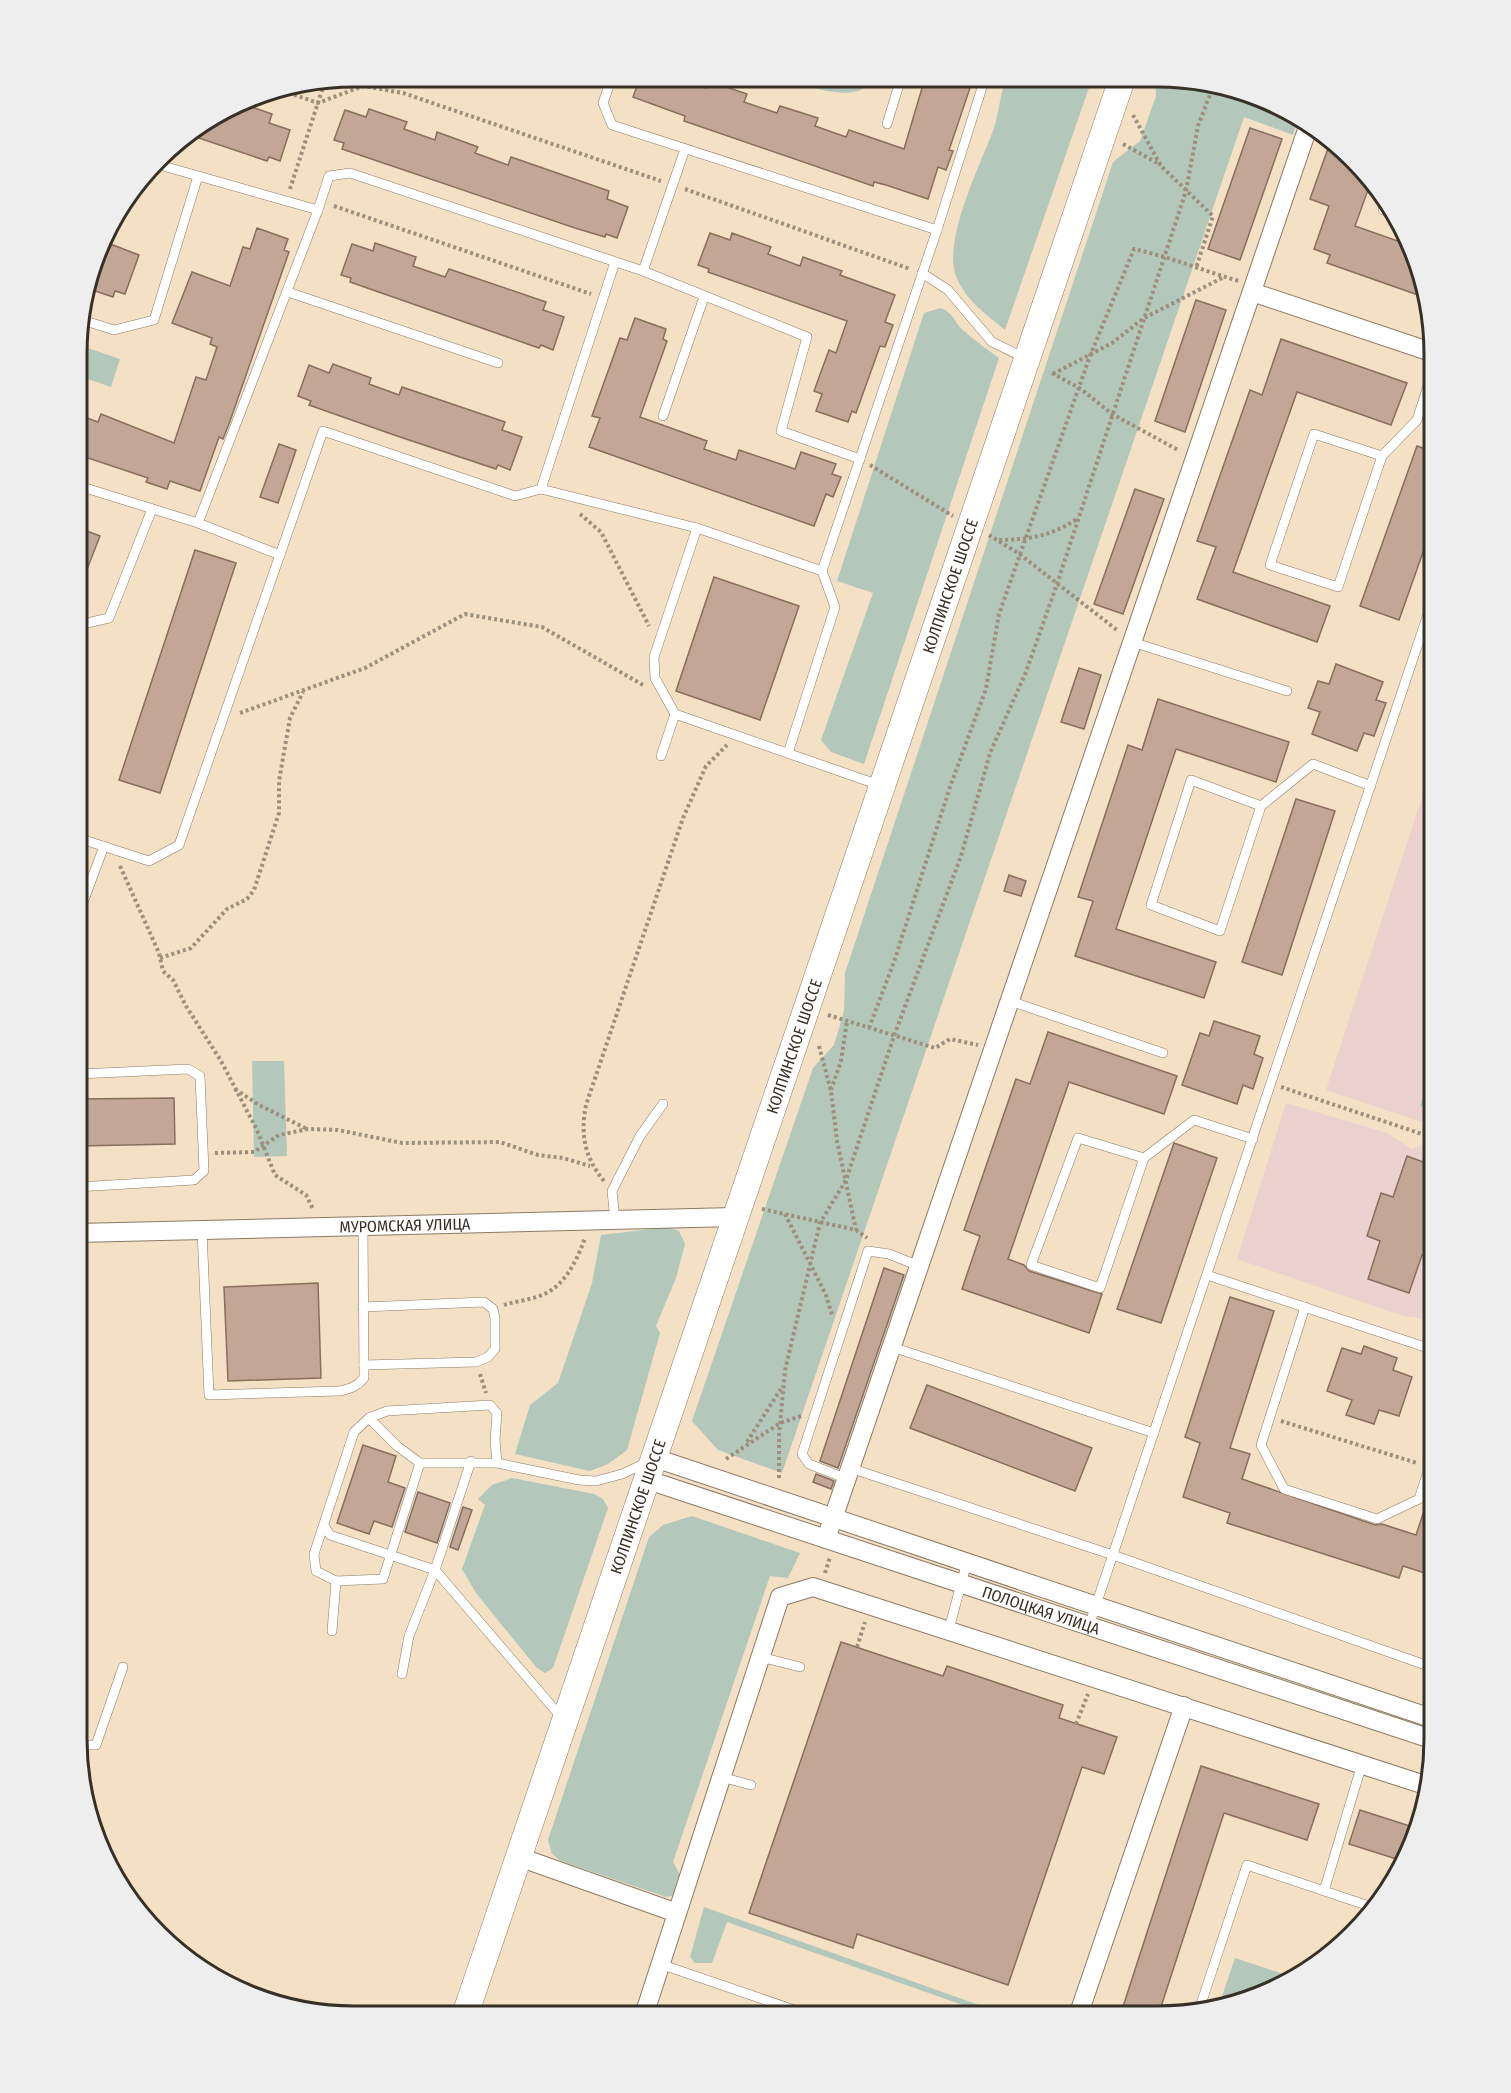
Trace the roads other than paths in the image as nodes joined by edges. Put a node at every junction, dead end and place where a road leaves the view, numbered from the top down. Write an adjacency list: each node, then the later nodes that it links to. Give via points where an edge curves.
1 (609, 87): 7 (lane, via 603,103 612,125)
2 (898, 87): 5 (lane)
3 (982, 87): 11 (lane)
4 (1119, 87): 20 (main road, КОЛПИНСКОЕ ШОССЕ)
5 (887, 124)
6 (1306, 133): 15 (street)
7 (685, 149): 11 (lane); 13 (lane)
8 (164, 166): 9 (lane)
9 (198, 176): 10 (lane, via 286,201); 18 (lane, via 154,320 114,330)
10 (320, 206): 12 (lane, via 329,176 350,173); 16 (lane)
11 (937, 230): 14 (lane)
12 (615, 262): 13 (lane); 27 (lane)
13 (643, 271): 17 (lane)
14 (922, 273): 20 (lane, via 948,290 992,342); 25 (lane)
15 (1253, 288): 19 (street); 35 (street)
16 (288, 292): 21 (lane); 29 (lane)
17 (704, 297): 23 (lane); 25 (lane, via 807,337 781,431)
18 (89, 322)
19 (1424, 349)
20 (1027, 359): 40 (main road, КОЛПИНСКОЕ ШОССЕ)
21 (498, 363)
22 (1424, 399): 24 (lane, via 1417,420)
23 (663, 416)
24 (1382, 456): 24 (lane, via 1314,434 1270,564 1338,587)
25 (860, 459): 32 (lane)
26 (87, 488): 28 (lane)
27 (541, 489): 30 (lane); 31 (lane, via 515,496 323,431)
28 (152, 508): 29 (lane); 33 (lane, via 109,618)
29 (198, 523): 31 (lane)
30 (697, 528): 32 (lane); 37 (lane, via 654,657 655,678)
31 (280, 555): 44 (lane, via 179,845 149,861)
32 (822, 571): 38 (lane, via 835,607)
33 (87, 623)
34 (1424, 626): 41 (lane)
35 (1132, 642): 36 (lane); 46 (street)
36 (1287, 691)
37 (675, 714): 38 (lane); 39 (lane)
38 (788, 753): 40 (lane)
39 (661, 756)
40 (882, 786): 53 (main road, КОЛПИНСКОЕ ШОССЕ)
41 (1371, 786): 42 (lane, via 1313,764); 50 (lane)
42 (1261, 806): 42 (lane, via 1191,780 1151,906 1220,931)
43 (87, 841): 44 (lane)
44 (109, 848): 45 (lane)
45 (87, 896)
46 (1010, 1001): 47 (lane); 58 (street)
47 (1164, 1053)
48 (87, 1074): 52 (lane, via 188,1069 200,1076 204,1171 194,1180)
49 (663, 1104): 54 (lane, via 640,1136 612,1191)
50 (1252, 1139): 51 (lane, via 1194,1120); 59 (lane)
51 (1144, 1158): 51 (lane, via 1100,1288 1031,1265 1078,1138)
52 (87, 1185)
53 (735, 1217): 54 (street, МУРОМСКАЯ УЛИЦА); 70 (main road, КОЛПИНСКОЕ ШОССЕ)
54 (615, 1220): 55 (street, МУРОМСКАЯ УЛИЦА)
55 (363, 1226): 56 (street, МУРОМСКАЯ УЛИЦА); 60 (lane)
56 (202, 1230): 57 (street, МУРОМСКАЯ УЛИЦА); 64 (lane, via 209,1395 350,1389 364,1378)
57 (87, 1233)
58 (919, 1266): 62 (street); 71 (lane, via 889,1254 868,1251 802,1454 810,1464)
59 (1207, 1275): 61 (lane); 66 (lane)
60 (363, 1307): 64 (lane); 64 (lane, via 484,1302 493,1309 495,1349 489,1357 476,1362)
61 (1305, 1307): 63 (lane); 72 (lane, via 1261,1445 1284,1489 1377,1519 1419,1499)
62 (892, 1347): 66 (lane); 71 (street)
63 (1424, 1347)
64 (364, 1365)
65 (369, 1418): 68 (lane); 69 (lane, via 387,1411 490,1405 497,1413); 74 (lane, via 354,1432)
66 (1154, 1433): 76 (lane)
67 (471, 1461): 68 (lane); 69 (lane); 79 (lane)
68 (420, 1463): 77 (lane)
69 (497, 1463): 70 (lane, via 596,1481)
70 (652, 1469): 73 (street, ПОЛОЦКАЯ УЛИЦА); 75 (street, ПОЛОЦКАЯ УЛИЦА); 93 (main road, КОЛПИНСКОЕ ШОССЕ)
71 (848, 1473): 73 (street); 76 (lane)
72 (1424, 1484)
73 (833, 1518): 75 (street); 78 (street, ПОЛОЦКАЯ УЛИЦА)
74 (324, 1526): 77 (lane, via 330,1535); 80 (lane, via 314,1554 316,1571)
75 (826, 1539): 81 (street, ПОЛОЦКАЯ УЛИЦА)
76 (1113, 1555): 82 (lane); 87 (lane)
77 (390, 1556): 79 (lane); 80 (lane, via 383,1579)
78 (967, 1562): 81 (lane); 82 (street, ПОЛОЦКАЯ УЛИЦА)
79 (435, 1570): 90 (lane, via 409,1636); 93 (lane)
80 (336, 1581): 85 (lane)
81 (960, 1583): 83 (street, ПОЛОЦКАЯ УЛИЦА); 84 (lane)
82 (1096, 1606): 83 (lane); 92 (street, ПОЛОЦКАЯ УЛИЦА)
83 (1089, 1626): 94 (street, ПОЛОЦКАЯ УЛИЦА)
84 (949, 1629): 86 (street, via 813,1587 780,1598); 91 (street)
85 (332, 1631)
86 (761, 1657): 88 (lane); 97 (street)
87 (1424, 1664)
88 (800, 1666)
89 (123, 1667): 95 (lane, via 96,1745)
90 (402, 1674)
91 (1184, 1706): 96 (street); 109 (street)
92 (1424, 1716)
93 (564, 1720): 100 (main road, КОЛПИНСКОЕ ШОССЕ)
94 (1424, 1737)
95 (87, 1745)
96 (1362, 1764): 98 (street); 101 (lane)
97 (722, 1777): 99 (lane); 103 (street)
98 (1420, 1783)
99 (751, 1785)
100 (519, 1857): 103 (street); 106 (main road, КОЛПИНСКОЕ ШОССЕ)
101 (1324, 1891): 102 (lane); 105 (lane, via 1247,1865)
102 (1366, 1905)
103 (677, 1913): 104 (street)
104 (660, 1964): 107 (street); 108 (lane)
105 (1202, 2002)
106 (468, 2006)
107 (647, 2006)
108 (783, 2006)
109 (1081, 2006)

